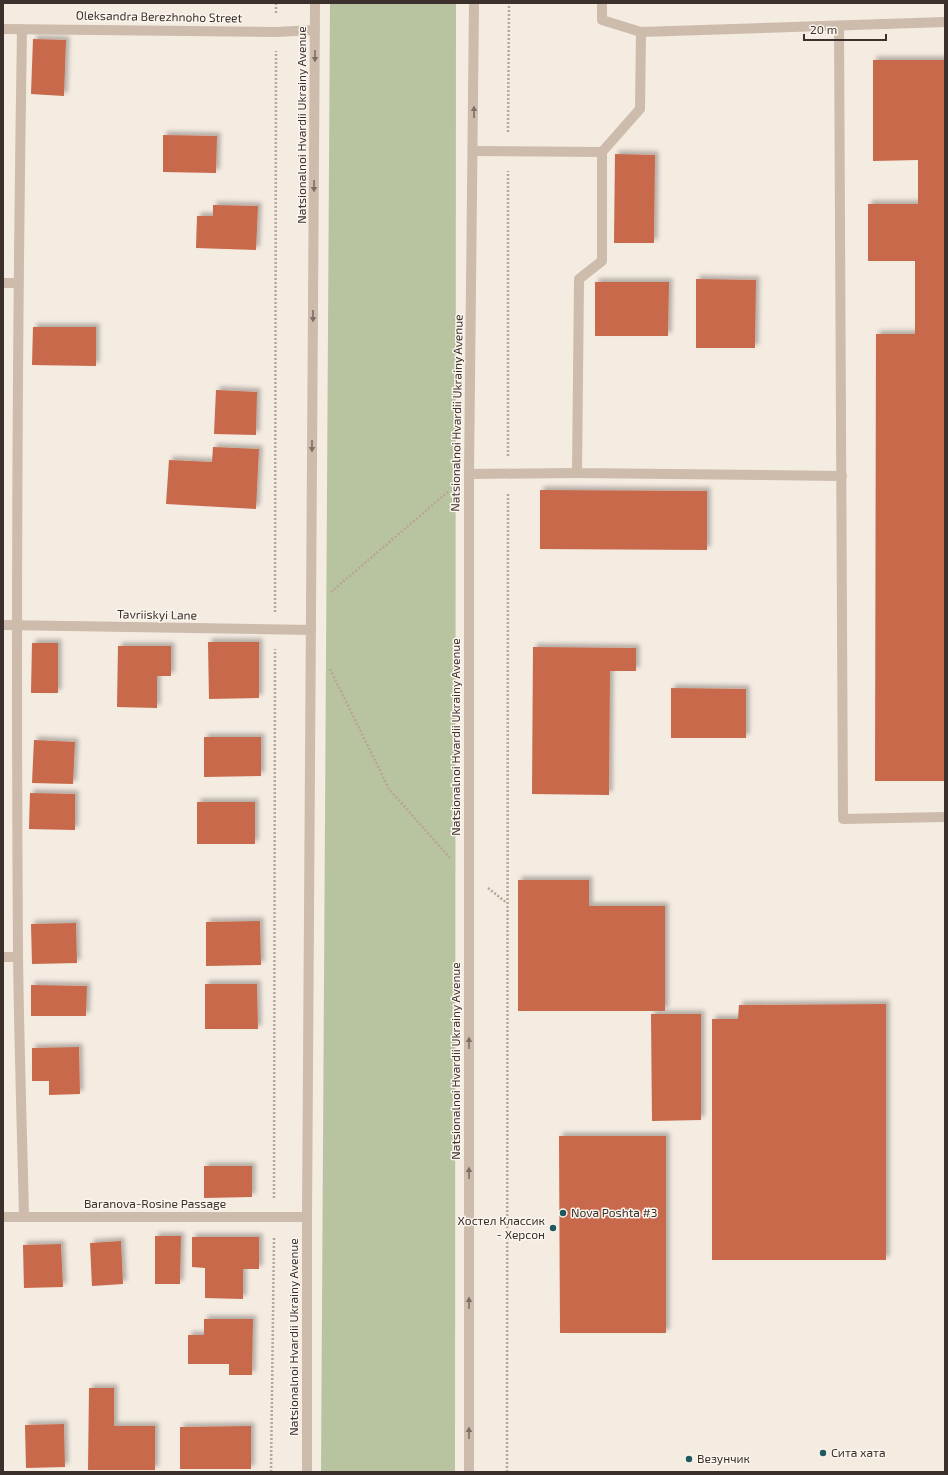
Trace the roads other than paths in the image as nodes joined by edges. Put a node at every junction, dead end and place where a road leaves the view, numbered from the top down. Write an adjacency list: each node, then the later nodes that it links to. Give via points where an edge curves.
1 (315, 3): 8 (street, Natsionalnoi Hvardii Ukrainy Avenue)
2 (474, 3): 10 (street, Natsionalnoi Hvardii Ukrainy Avenue, one-way to 2)
3 (602, 3): 9 (street, via 602,20)
4 (945, 22): 5 (street)
5 (839, 26): 9 (street); 16 (street)
6 (3, 29): 7 (street, Oleksandra Berezhnoho Street)
7 (22, 29): 8 (street, Oleksandra Berezhnoho Street, via 276,32); 13 (street)
8 (315, 30): 19 (street, Natsionalnoi Hvardii Ukrainy Avenue, one-way to 19)
9 (641, 32): 11 (street, via 640,110)
10 (474, 151): 11 (street); 15 (street, Natsionalnoi Hvardii Ukrainy Avenue)
11 (602, 152): 14 (street, via 602,261 579,279)
12 (3, 283): 13 (street)
13 (18, 283): 17 (street)
14 (577, 473): 15 (street); 16 (street)
15 (469, 474): 27 (street, Natsionalnoi Hvardii Ukrainy Avenue, one-way to 15)
16 (842, 476): 20 (street, via 843,819)
17 (17, 625): 18 (street, Tavriiskyi Lane); 19 (street, Tavriiskyi Lane); 22 (street)
18 (3, 626)
19 (311, 630): 25 (street, Natsionalnoi Hvardii Ukrainy Avenue)
20 (945, 817)
21 (3, 957): 22 (street)
22 (18, 957): 23 (street)
23 (24, 1216): 24 (street, Baranova-Rosine Passage); 25 (street, Baranova-Rosine Passage)
24 (3, 1217)
25 (307, 1217): 26 (street, Natsionalnoi Hvardii Ukrainy Avenue)
26 (307, 1472)
27 (469, 1472)

